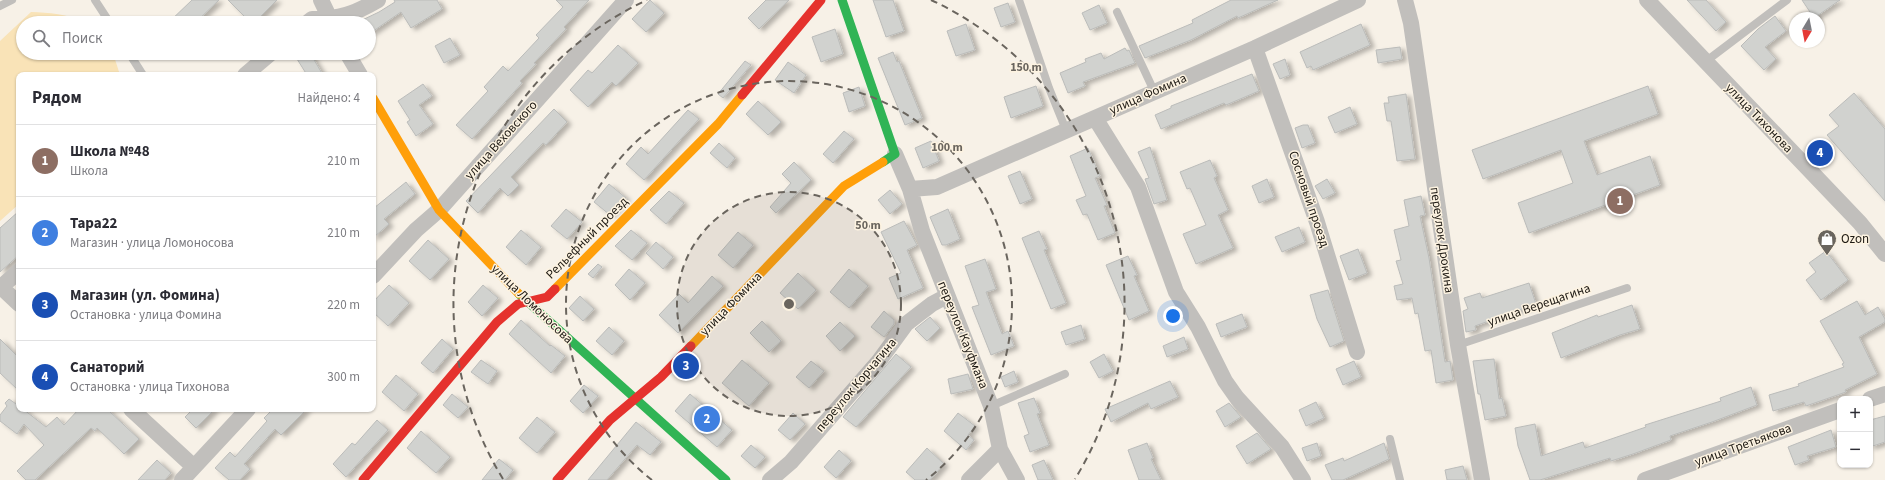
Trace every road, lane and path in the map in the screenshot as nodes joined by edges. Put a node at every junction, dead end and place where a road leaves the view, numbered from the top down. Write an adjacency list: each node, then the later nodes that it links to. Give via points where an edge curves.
1 (12, 0): 13 (lane)
2 (95, 0): 15 (lane)
3 (321, 0): 16 (street)
4 (378, 0): 17 (street)
5 (626, 0): 32 (street, улица Веховского)
6 (821, 0): 40 (street, Рельефный проезд, via 718,124 548,297 538,301)
7 (842, 0): 30 (street, переулок Кауфмана)
8 (1018, 0): 29 (lane)
9 (1358, 0): 18 (street, улица Фомина)
10 (1405, 0): 41 (street, переулок Дрокина, via 1412,30)
11 (1647, 0): 22 (street, улица Тихонова)
12 (1787, 0): 22 (lane)
13 (0, 6)
14 (1117, 12): 26 (lane)
15 (105, 16)
16 (329, 16)
17 (346, 16)
18 (1255, 48): 26 (street, улица Фомина); 42 (street, Сосновый проезд, via 1318,222)
19 (133, 60): 23 (lane)
20 (263, 60): 24 (street)
21 (351, 60): 25 (street)
22 (1705, 62): 33 (street, улица Тихонова, via 1860,223)
23 (141, 72)
24 (249, 72)
25 (358, 72)
26 (1154, 91): 28 (street, улица Фомина)
27 (376, 103): 32 (street, улица Ломоносова)
28 (1095, 118): 29 (street, улица Фомина); 62 (street, via 1138,187 1176,292 1198,327 1225,381 1237,398 1282,447)
29 (1066, 130): 31 (street, улица Фомина, via 937,187)
30 (895, 154): 31 (street, переулок Кауфмана); 45 (street, улица Фомина, via 844,186 661,377)
31 (910, 190): 38 (street, переулок Кауфмана, via 922,231)
32 (439, 210): 34 (street, улица Веховского, via 416,230); 40 (street, улица Ломоносова)
33 (1885, 254)
34 (376, 273)
35 (16, 274): 36 (street)
36 (0, 288): 39 (street)
37 (1627, 288): 41 (lane, улица Верещагина)
38 (947, 296): 47 (street, переулок Кауфмана); 59 (street, переулок Корчагина, via 906,324 879,361 791,462)
39 (16, 301)
40 (526, 301): 45 (street, улица Ломоносова); 56 (street, Рельефный проезд, via 512,308 497,322)
41 (1458, 345): 64 (street, переулок Дрокина)
42 (1357, 352)
43 (1065, 374): 47 (lane)
44 (1885, 394): 46 (street)
45 (635, 398): 57 (street, улица Фомина, via 610,420); 58 (street, улица Ломоносова)
46 (1873, 398)
47 (991, 406): 52 (street, переулок Кауфмана)
48 (1837, 411): 54 (street, улица Третьякова)
49 (134, 412): 53 (street)
50 (245, 412): 53 (street)
51 (1390, 439): 63 (lane)
52 (1000, 449): 60 (street); 61 (street, переулок Кауфмана)
53 (194, 467): 55 (street)
54 (1650, 479)
55 (182, 480)
56 (363, 480)
57 (557, 480)
58 (726, 480)
59 (770, 480)
60 (969, 480)
61 (1017, 480)
62 (1303, 480)
63 (1400, 480)
64 (1482, 480)

